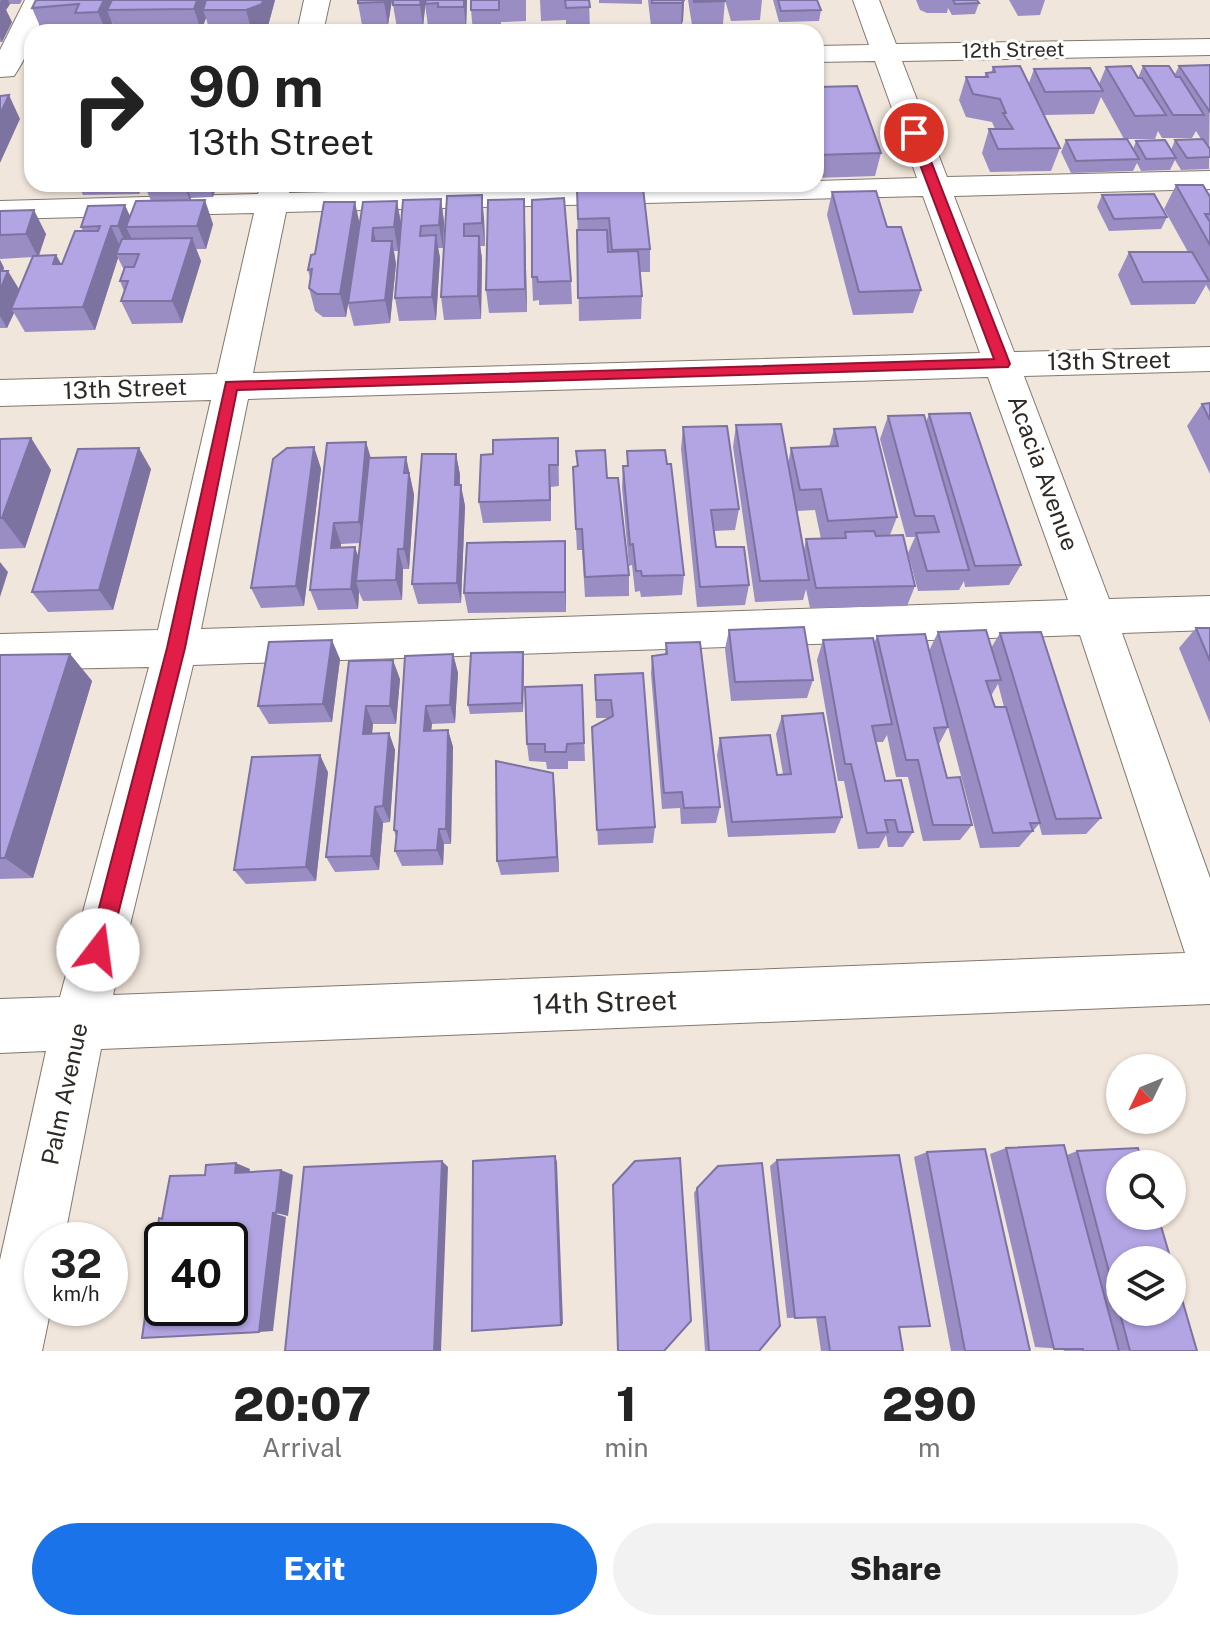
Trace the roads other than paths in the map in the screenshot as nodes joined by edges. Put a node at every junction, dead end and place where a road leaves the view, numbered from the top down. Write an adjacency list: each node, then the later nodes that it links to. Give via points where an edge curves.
1 (38, 0): 4 (street)
2 (317, 0): 5 (street)
3 (866, 0): 8 (street, Acacia Avenue)
4 (26, 24)
5 (312, 24)
6 (24, 27): 11 (street)
7 (1210, 47): 8 (street, 12th Street)
8 (883, 52): 9 (street, 12th Street); 13 (street, Acacia Avenue)
9 (824, 54)
10 (24, 69): 11 (street)
11 (2, 70)
12 (1210, 180): 13 (street)
13 (934, 188): 14 (street); 19 (street, Acacia Avenue)
14 (824, 189)
15 (494, 192): 16 (street)
16 (274, 194): 17 (street); 20 (street, Palm Avenue)
17 (0, 210)
18 (1210, 359): 19 (street, 13th Street)
19 (1003, 364): 20 (street, 13th Street); 23 (street, Acacia Avenue)
20 (231, 385): 21 (street, 13th Street); 24 (street, Palm Avenue)
21 (0, 393)
22 (1210, 613): 23 (street)
23 (1095, 617): 24 (street); 26 (street, Acacia Avenue)
24 (176, 648): 25 (street); 28 (street, Palm Avenue)
25 (0, 652)
26 (1210, 950)
27 (1210, 978): 28 (street, 14th Street)
28 (79, 1024): 29 (street, 14th Street); 30 (street, Palm Avenue)
29 (0, 1026)
30 (11, 1351)

